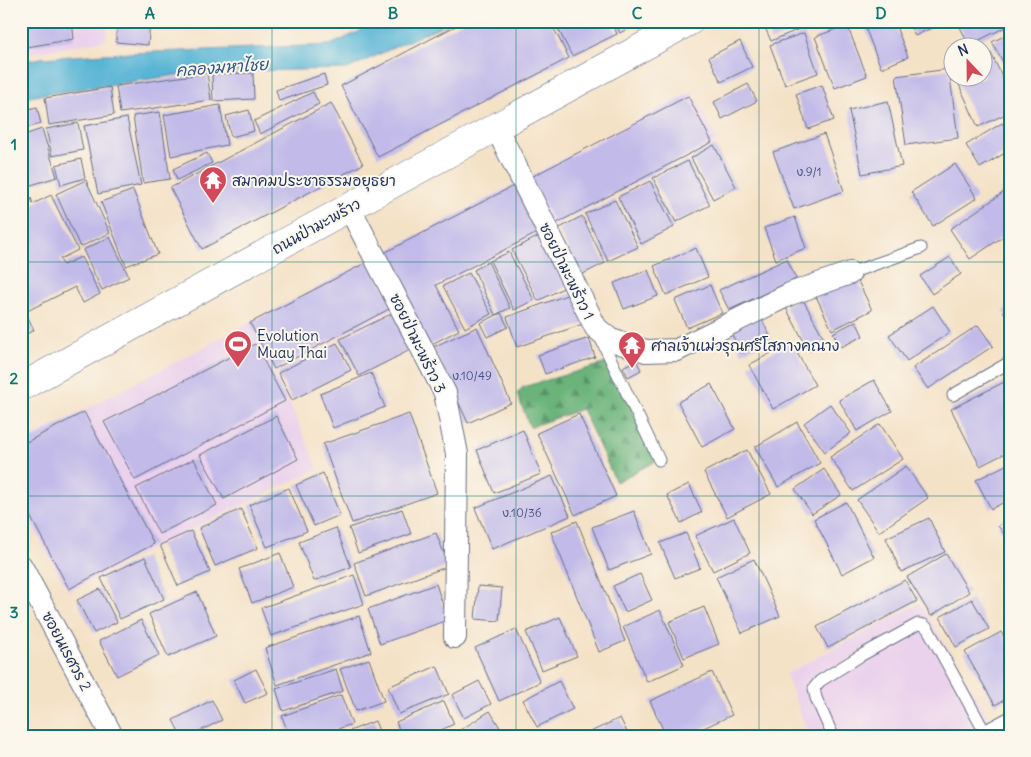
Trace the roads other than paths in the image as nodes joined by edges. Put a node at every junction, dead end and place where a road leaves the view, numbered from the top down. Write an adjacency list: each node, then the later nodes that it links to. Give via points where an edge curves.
1 (690, 21): 2 (street, ถนนป่ามะพร้าว)
2 (496, 127): 3 (street, ถนนป่ามะพร้าว); 6 (street, ซอยป่ามะพร้าว 1)
3 (349, 207): 8 (street, ถนนป่ามะพร้าว); 12 (street, ซอยป่ามะพร้าว 3, via 445,393 457,454)
4 (921, 248): 5 (lane)
5 (850, 273): 6 (street, ซอยป่ามะพร้าว 1, via 790,294 677,350 646,352 611,340)
6 (596, 328): 10 (lane)
7 (1010, 362): 9 (lane)
8 (21, 387)
9 (953, 395)
10 (659, 460)
11 (21, 566): 15 (street, ซอยนเรศวร 2)
12 (456, 638)
13 (1010, 717): 14 (lane)
14 (985, 733): 16 (lane, via 928,629 918,624 860,656 814,688)
15 (112, 736)
16 (833, 736)

